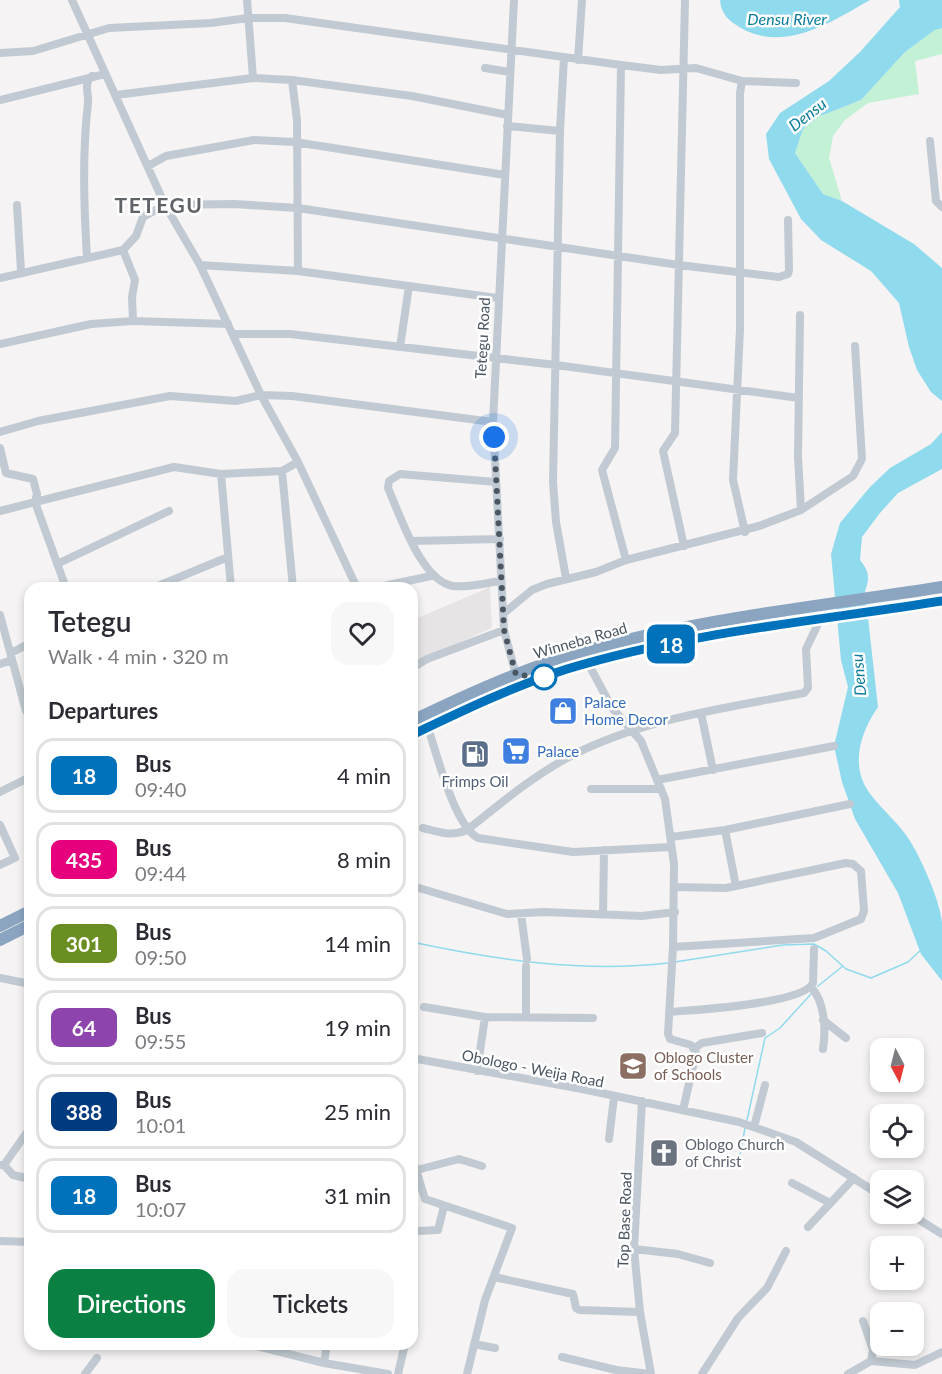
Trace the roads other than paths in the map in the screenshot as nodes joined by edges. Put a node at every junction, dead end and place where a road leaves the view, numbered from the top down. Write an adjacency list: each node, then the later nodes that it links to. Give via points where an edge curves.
1 (72, 0): 7 (street)
2 (247, 0): 6 (street)
3 (514, 0): 8 (street, Tetegu Road)
4 (582, 0): 11 (street)
5 (685, 0): 14 (street)
6 (248, 18): 7 (street, via 109,28); 8 (street, via 300,18); 18 (street)
7 (88, 36): 9 (street, via 33,51); 16 (street)
8 (512, 48): 10 (street); 15 (street, Tetegu Road)
9 (0, 53)
10 (564, 57): 11 (street); 26 (street)
11 (578, 60): 12 (street)
12 (621, 65): 14 (street); 39 (street)
13 (485, 68): 15 (street)
14 (683, 69): 20 (street, via 696,68); 42 (street)
15 (510, 72): 24 (street, Tetegu Road)
16 (105, 74): 17 (street); 22 (street)
17 (92, 76): 23 (street); 40 (street, via 86,87 83,149)
18 (253, 78): 19 (street); 22 (street)
19 (292, 80): 24 (street, via 412,96); 28 (street, via 297,120)
20 (742, 81): 21 (street); 45 (street)
21 (796, 83)
22 (116, 95): 29 (street)
23 (0, 100)
24 (508, 115): 25 (street, Tetegu Road)
25 (507, 126): 26 (street); 30 (street, Tetegu Road)
26 (560, 131): 37 (street)
27 (930, 141): 33 (street, via 936,201)
28 (295, 142): 29 (street, via 254,140 222,144 166,156); 30 (street); 34 (street)
29 (148, 166): 32 (street)
30 (505, 175): 36 (street, Tetegu Road)
31 (16, 205): 44 (street)
32 (165, 205): 34 (street); 38 (street, via 143,217 136,236); 41 (street)
33 (942, 207)
34 (298, 208): 36 (street); 43 (street)
35 (788, 220): 45 (street, via 788,274 779,277)
36 (501, 239): 37 (street); 48 (street, Tetegu Road)
37 (557, 245): 39 (street); 57 (street)
38 (123, 250): 40 (street); 50 (street, via 135,280)
39 (618, 256): 42 (street); 58 (street)
40 (87, 258): 44 (street)
41 (200, 265): 43 (street); 51 (street)
42 (680, 265): 45 (street); 59 (street)
43 (298, 271): 47 (street)
44 (21, 272): 46 (street)
45 (740, 273): 60 (street)
46 (0, 278)
47 (409, 286): 48 (street); 55 (street)
48 (497, 298): 56 (street, Tetegu Road)
49 (800, 315): 62 (street)
50 (133, 321): 51 (street); 53 (street, via 68,328)
51 (228, 324): 52 (street)
52 (234, 334): 55 (street, via 284,333); 61 (street)
53 (0, 344)
54 (855, 346): 71 (street, via 859,467 853,476)
55 (400, 347): 56 (street)
56 (494, 359): 57 (street); 63 (street, Tetegu Road)
57 (556, 365): 58 (street); 82 (street, via 553,482)
58 (618, 374): 59 (street); 79 (street, via 615,448 602,470)
59 (676, 381): 60 (street); 77 (street, via 675,433 663,451)
60 (736, 391): 62 (street); 74 (street, via 732,480)
61 (261, 395): 63 (street, via 346,401); 64 (street, via 242,401 170,396); 66 (street)
62 (799, 398): 71 (street)
63 (493, 422): 69 (street, Tetegu Road)
64 (0, 432)
65 (0, 448): 70 (street, via 6,473 33,478)
66 (298, 462): 67 (street); 88 (street)
67 (282, 471): 68 (street); 87 (street)
68 (221, 474): 70 (street, via 174,467); 78 (street)
69 (496, 482): 75 (street, Tetegu Road); 76 (street, via 400,474 393,477 388,488)
70 (35, 502): 72 (street); 80 (street)
71 (801, 510): 74 (street)
72 (0, 511)
73 (169, 512): 80 (street)
74 (745, 532): 77 (street)
75 (500, 539): 76 (street); 83 (street, Tetegu Road)
76 (412, 541): 81 (street)
77 (684, 546): 79 (street)
78 (228, 557): 85 (street); 86 (street)
79 (626, 560): 82 (street)
80 (57, 564): 84 (street)
81 (431, 576): 83 (street, via 452,586); 89 (street)
82 (566, 578): 92 (street, via 532,590)
83 (500, 581): 92 (street, Tetegu Road)
84 (64, 582)
85 (168, 582)
86 (230, 582)
87 (292, 582)
88 (354, 582)
89 (402, 582)
90 (942, 587): 101 (highway, Winneba Road, via 687,628 607,645)
91 (942, 601): 94 (highway, Winneba Road)
92 (504, 613): 95 (street, Tetegu Road)
93 (0, 615): 97 (street)
94 (822, 622): 98 (highway, Winneba Road, via 691,639); 103 (street, via 806,649 808,688 804,693)
95 (504, 630): 100 (street); 101 (street, Tetegu Road)
96 (24, 647): 97 (street)
97 (11, 656): 99 (street); 102 (street)
98 (588, 663): 105 (highway, Winneba Road, via 517,688); 107 (street, via 612,708)
99 (0, 664)
100 (418, 664)
101 (516, 675): 104 (highway, Winneba Road)
102 (24, 704)
103 (700, 713): 107 (street); 109 (street)
104 (418, 718)
105 (428, 728): 106 (highway, Winneba Road); 118 (street)
106 (418, 732)
107 (634, 732): 111 (street); 118 (street, via 570,756)
108 (834, 746): 109 (street)
109 (712, 770): 111 (street)
110 (24, 780): 114 (street)
111 (657, 780): 113 (street)
112 (591, 789): 113 (street)
113 (662, 789): 120 (street)
114 (0, 792)
115 (850, 804): 119 (street)
116 (0, 825): 123 (street, via 15,858)
117 (423, 828): 118 (street, via 447,834)
118 (467, 830): 122 (street, via 478,838 530,847)
119 (725, 830): 120 (street); 124 (street)
120 (671, 837): 121 (street)
121 (671, 847): 122 (street); 125 (street)
122 (604, 850): 130 (street)
123 (0, 865)
124 (736, 886): 125 (street); 134 (street, via 835,864 853,864 861,871 864,911 861,919 814,938)
125 (675, 887): 127 (street)
126 (418, 888): 129 (street, via 483,908)
127 (675, 912): 130 (street); 134 (street)
128 (24, 914): 131 (highway)
129 (521, 914): 130 (street); 142 (street, via 527,962)
130 (603, 915)
131 (0, 926)
132 (24, 928): 133 (highway)
133 (0, 940)
134 (673, 946): 140 (street)
135 (814, 948): 138 (street)
136 (0, 978): 137 (street)
137 (24, 983)
138 (811, 987): 140 (street, via 765,1002); 144 (street, via 819,998)
139 (424, 1006): 141 (street)
140 (669, 1012): 147 (street, via 670,1039)
141 (486, 1017): 142 (street); 150 (street)
142 (526, 1017): 143 (street)
143 (593, 1018)
144 (823, 1020): 146 (street); 148 (street)
145 (762, 1033): 147 (street, via 702,1043)
146 (846, 1038)
147 (695, 1048): 154 (street)
148 (823, 1049)
149 (418, 1059): 150 (street, Obologo - Weija Road)
150 (477, 1071): 152 (street, Obologo - Weija Road)
151 (765, 1084): 155 (street)
152 (614, 1097): 153 (street, Obologo - Weija Road); 157 (street)
153 (642, 1101): 154 (street, Obologo - Weija Road); 174 (street, Top Base Road)
154 (684, 1110): 155 (street, Obologo - Weija Road)
155 (754, 1127): 163 (street, Obologo - Weija Road, via 795,1142)
156 (24, 1136): 158 (street)
157 (609, 1138)
158 (2, 1165): 162 (street)
159 (482, 1166): 160 (street, via 459,1159)
160 (418, 1170)
161 (418, 1175): 167 (street, via 422,1196)
162 (24, 1178)
163 (854, 1178): 165 (street, Obologo - Weija Road); 166 (street)
164 (792, 1183): 166 (street)
165 (870, 1188)
166 (830, 1203): 169 (street)
167 (444, 1206): 170 (street, via 438,1230); 177 (street, via 512,1228)
168 (924, 1223): 171 (street)
169 (808, 1227)
170 (418, 1231)
171 (942, 1234)
172 (0, 1241): 173 (street)
173 (24, 1242)
174 (634, 1249): 176 (street, via 678,1254); 178 (street, Top Base Road)
175 (786, 1251): 195 (street, via 766,1288 738,1318)
176 (710, 1263)
177 (494, 1277): 178 (street, via 573,1294 579,1310); 180 (street)
178 (640, 1312): 194 (street, Top Base Road)
179 (863, 1322): 188 (street, via 873,1350)
180 (474, 1344): 181 (street); 193 (street)
181 (495, 1348)
182 (273, 1350): 189 (street)
183 (326, 1350): 189 (street)
184 (404, 1350): 192 (street)
185 (942, 1352): 188 (street, via 915,1365)
186 (562, 1357): 194 (street)
187 (97, 1358): 190 (street)
188 (871, 1361): 196 (street)
189 (324, 1363): 191 (street)
190 (85, 1374)
191 (388, 1374)
192 (398, 1374)
193 (467, 1374)
194 (651, 1374)
195 (702, 1374)
196 (848, 1374)

